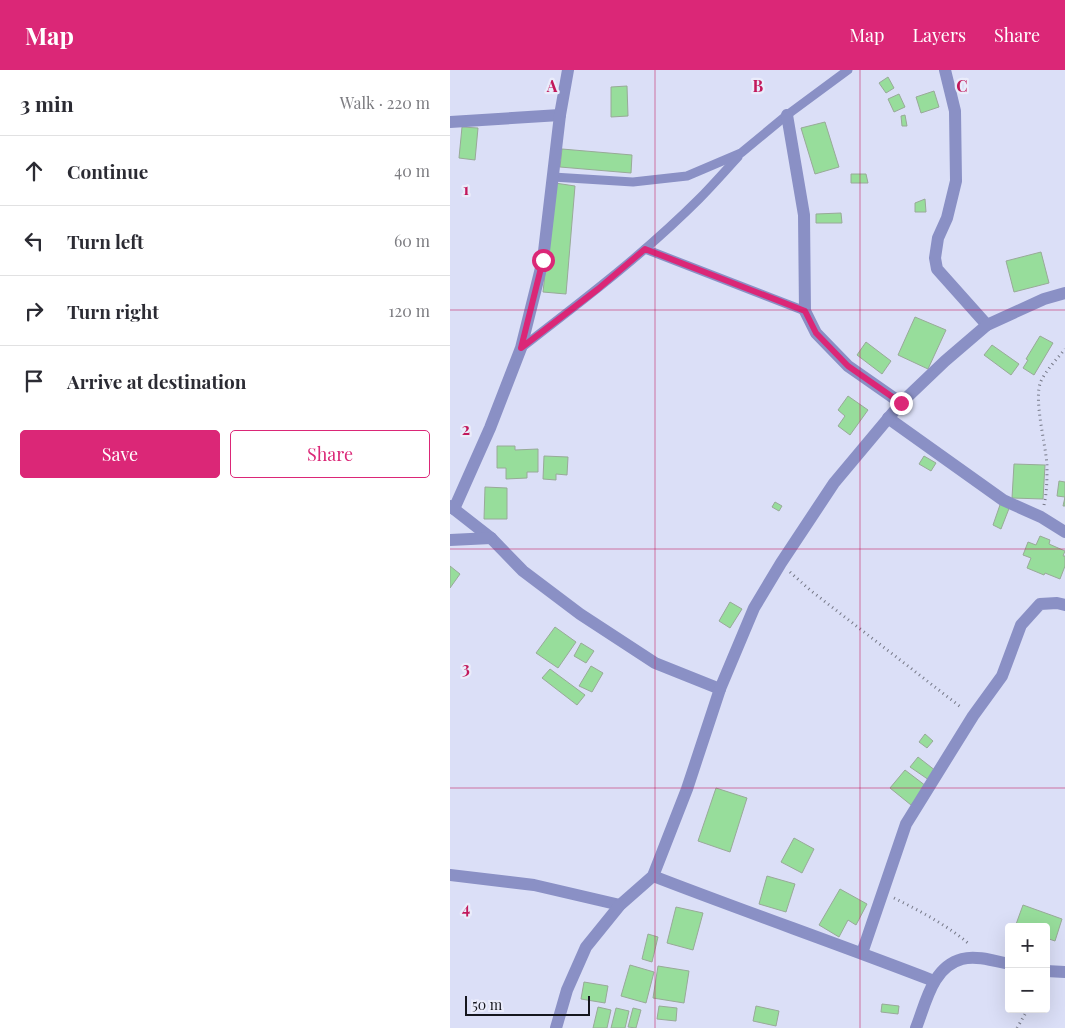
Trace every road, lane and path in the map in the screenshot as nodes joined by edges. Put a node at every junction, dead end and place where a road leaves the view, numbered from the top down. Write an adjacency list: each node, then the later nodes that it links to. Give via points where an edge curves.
1 (568, 70): 4 (street)
2 (848, 70): 5 (lane)
3 (945, 70): 12 (street, via 955,111 956,182 935,258 937,269)
4 (560, 115): 6 (street); 8 (street)
5 (787, 115): 7 (lane); 11 (street, via 804,215)
6 (450, 122)
7 (742, 153): 8 (lane, via 687,176 633,182); 9 (lane)
8 (553, 177): 13 (street, via 543,260)
9 (645, 249): 11 (lane); 13 (lane)
10 (1065, 293): 12 (street)
11 (805, 311): 15 (street, via 816,333 848,366)
12 (987, 325): 15 (street)
13 (521, 348): 17 (street, via 490,428)
14 (1065, 349): 18 (path, via 1041,382 1039,398 1047,465)
15 (901, 403): 16 (street)
16 (888, 418): 18 (street, via 1003,500); 22 (street, via 834,483)
17 (452, 507): 20 (street)
18 (1041, 517): 19 (street)
19 (1065, 532)
20 (491, 538): 21 (street); 24 (street, via 524,572 580,614 656,663)
21 (450, 540)
22 (781, 564): 24 (street, via 754,608); 25 (path)
23 (1065, 605): 25 (street, via 1040,604 1021,625 1002,676)
24 (720, 689): 27 (street, via 687,789)
25 (973, 716): 28 (street, via 906,824)
26 (450, 875): 29 (street, via 534,885)
27 (653, 876): 29 (street); 30 (street)
28 (882, 892): 30 (street); 31 (path, via 959,935)
29 (620, 905): 37 (street, via 586,947 567,990)
30 (862, 953): 35 (street)
31 (986, 959): 32 (street); 35 (street, via 963,958 947,966)
32 (1005, 963)
33 (1050, 971): 34 (street)
34 (1065, 972)
35 (934, 981): 38 (street)
36 (1026, 1013): 39 (path)
37 (556, 1028)
38 (916, 1028)
39 (1017, 1028)

